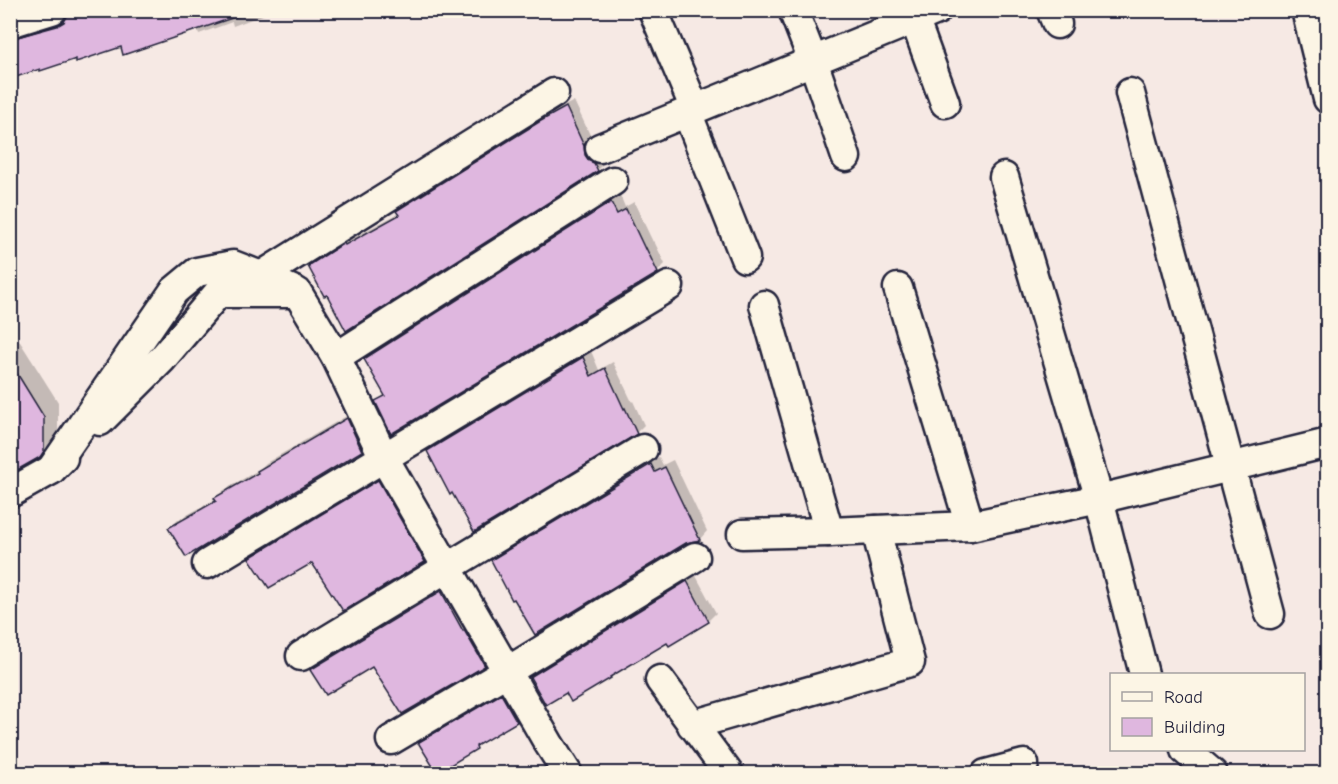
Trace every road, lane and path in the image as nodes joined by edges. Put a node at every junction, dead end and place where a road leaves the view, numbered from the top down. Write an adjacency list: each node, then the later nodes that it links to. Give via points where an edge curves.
1 (52, 10): 5 (street)
2 (653, 10): 12 (street)
3 (793, 10): 7 (street)
4 (921, 14): 7 (street); 11 (street)
5 (10, 23)
6 (1315, 23): 10 (street)
7 (813, 61): 12 (street); 14 (street)
8 (554, 93): 18 (street)
9 (1130, 93): 27 (street)
10 (1328, 99)
11 (945, 103)
12 (691, 110): 13 (street); 17 (street)
13 (600, 148)
14 (846, 158)
15 (1004, 177): 30 (street)
16 (613, 181): 23 (street)
17 (746, 258)
18 (261, 276): 21 (street); 28 (street, via 233,266 197,272 174,291)
19 (669, 285): 26 (street)
20 (898, 288): 31 (street)
21 (297, 292): 23 (street); 28 (street, via 218,293 162,359)
22 (764, 305): 33 (street)
23 (336, 357): 26 (street)
24 (1328, 443): 27 (street)
25 (643, 449): 37 (street)
26 (384, 458): 36 (street); 37 (street)
27 (1230, 466): 30 (street); 38 (street)
28 (51, 470): 29 (street)
29 (10, 493)
30 (1099, 499): 31 (street); 41 (street)
31 (970, 526): 32 (street)
32 (876, 530): 33 (street); 43 (street, via 910,662)
33 (829, 532): 34 (street)
34 (742, 534)
35 (695, 557): 40 (street)
36 (207, 564)
37 (447, 567): 39 (street); 40 (street)
38 (1270, 615)
39 (301, 656)
40 (508, 671): 44 (street); 47 (street)
41 (1143, 673)
42 (660, 680): 43 (street)
43 (692, 725): 48 (street)
44 (391, 740)
45 (1186, 751): 50 (street)
46 (1024, 764): 49 (street)
47 (568, 774)
48 (729, 774)
49 (986, 774)
50 (1213, 774)

